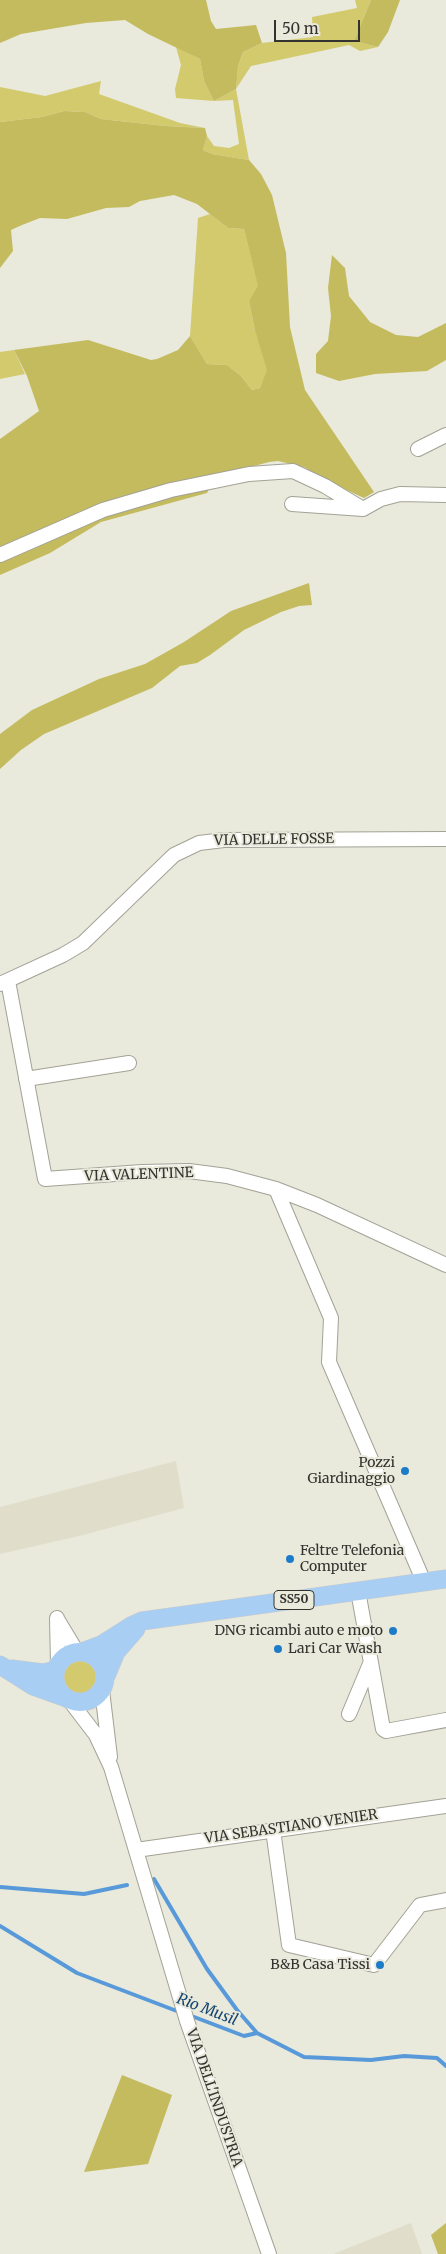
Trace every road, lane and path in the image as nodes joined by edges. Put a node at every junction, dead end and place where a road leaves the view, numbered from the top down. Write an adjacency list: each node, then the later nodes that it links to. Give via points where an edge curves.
1 (446, 435): 2 (street)
2 (418, 449)
3 (446, 495): 5 (street, via 400,494)
4 (292, 504): 5 (street)
5 (363, 508): 6 (street, via 293,471 249,474 171,490 103,510)
6 (0, 555)
7 (446, 839): 8 (street, VIA DELLE FOSSE, via 224,840 198,843 174,855 83,943)
8 (4, 982): 10 (street, VIA VALENTINE)
9 (129, 1063): 10 (street)
10 (26, 1079): 11 (street, VIA VALENTINE, via 45,1179 189,1171 227,1176)
11 (276, 1189): 12 (street, VIA VALENTINE, via 317,1204); 14 (street, via 331,1318 329,1362)
12 (446, 1265)
13 (446, 1579): 14 (main road, SS50)
14 (424, 1582): 15 (main road, SS50)
15 (358, 1591): 16 (main road, SS50); 18 (street)
16 (142, 1621): 17 (main road, SS50, via 101,1645); 21 (main road, via 116,1652)
17 (80, 1652): 20 (main road, SS50, via 68,1655); 20 (street, via 57,1618); 21 (main road, via 99,1660)
18 (370, 1664): 23 (street); 24 (street, via 383,1729)
19 (3, 1666): 20 (main road, SS50, via 36,1673); 22 (main road, SS50, via 33,1686)
20 (57, 1668): 22 (main road, via 56,1685)
21 (104, 1683): 22 (main road, SS50, via 92,1700); 25 (street, VIA DELL'INDUSTRIA)
22 (67, 1699): 25 (street, VIA DELL'INDUSTRIA, via 96,1735)
23 (349, 1714)
24 (446, 1720)
25 (111, 1767): 28 (street, VIA DELL'INDUSTRIA)
26 (446, 1806): 27 (street, VIA SEBASTIANO VENIER)
27 (273, 1830): 28 (street, VIA SEBASTIANO VENIER); 29 (street, via 289,1946 374,1965 420,1905)
28 (136, 1850): 30 (street, VIA DELL'INDUSTRIA, via 187,2021)
29 (446, 1900)
30 (270, 2254)

